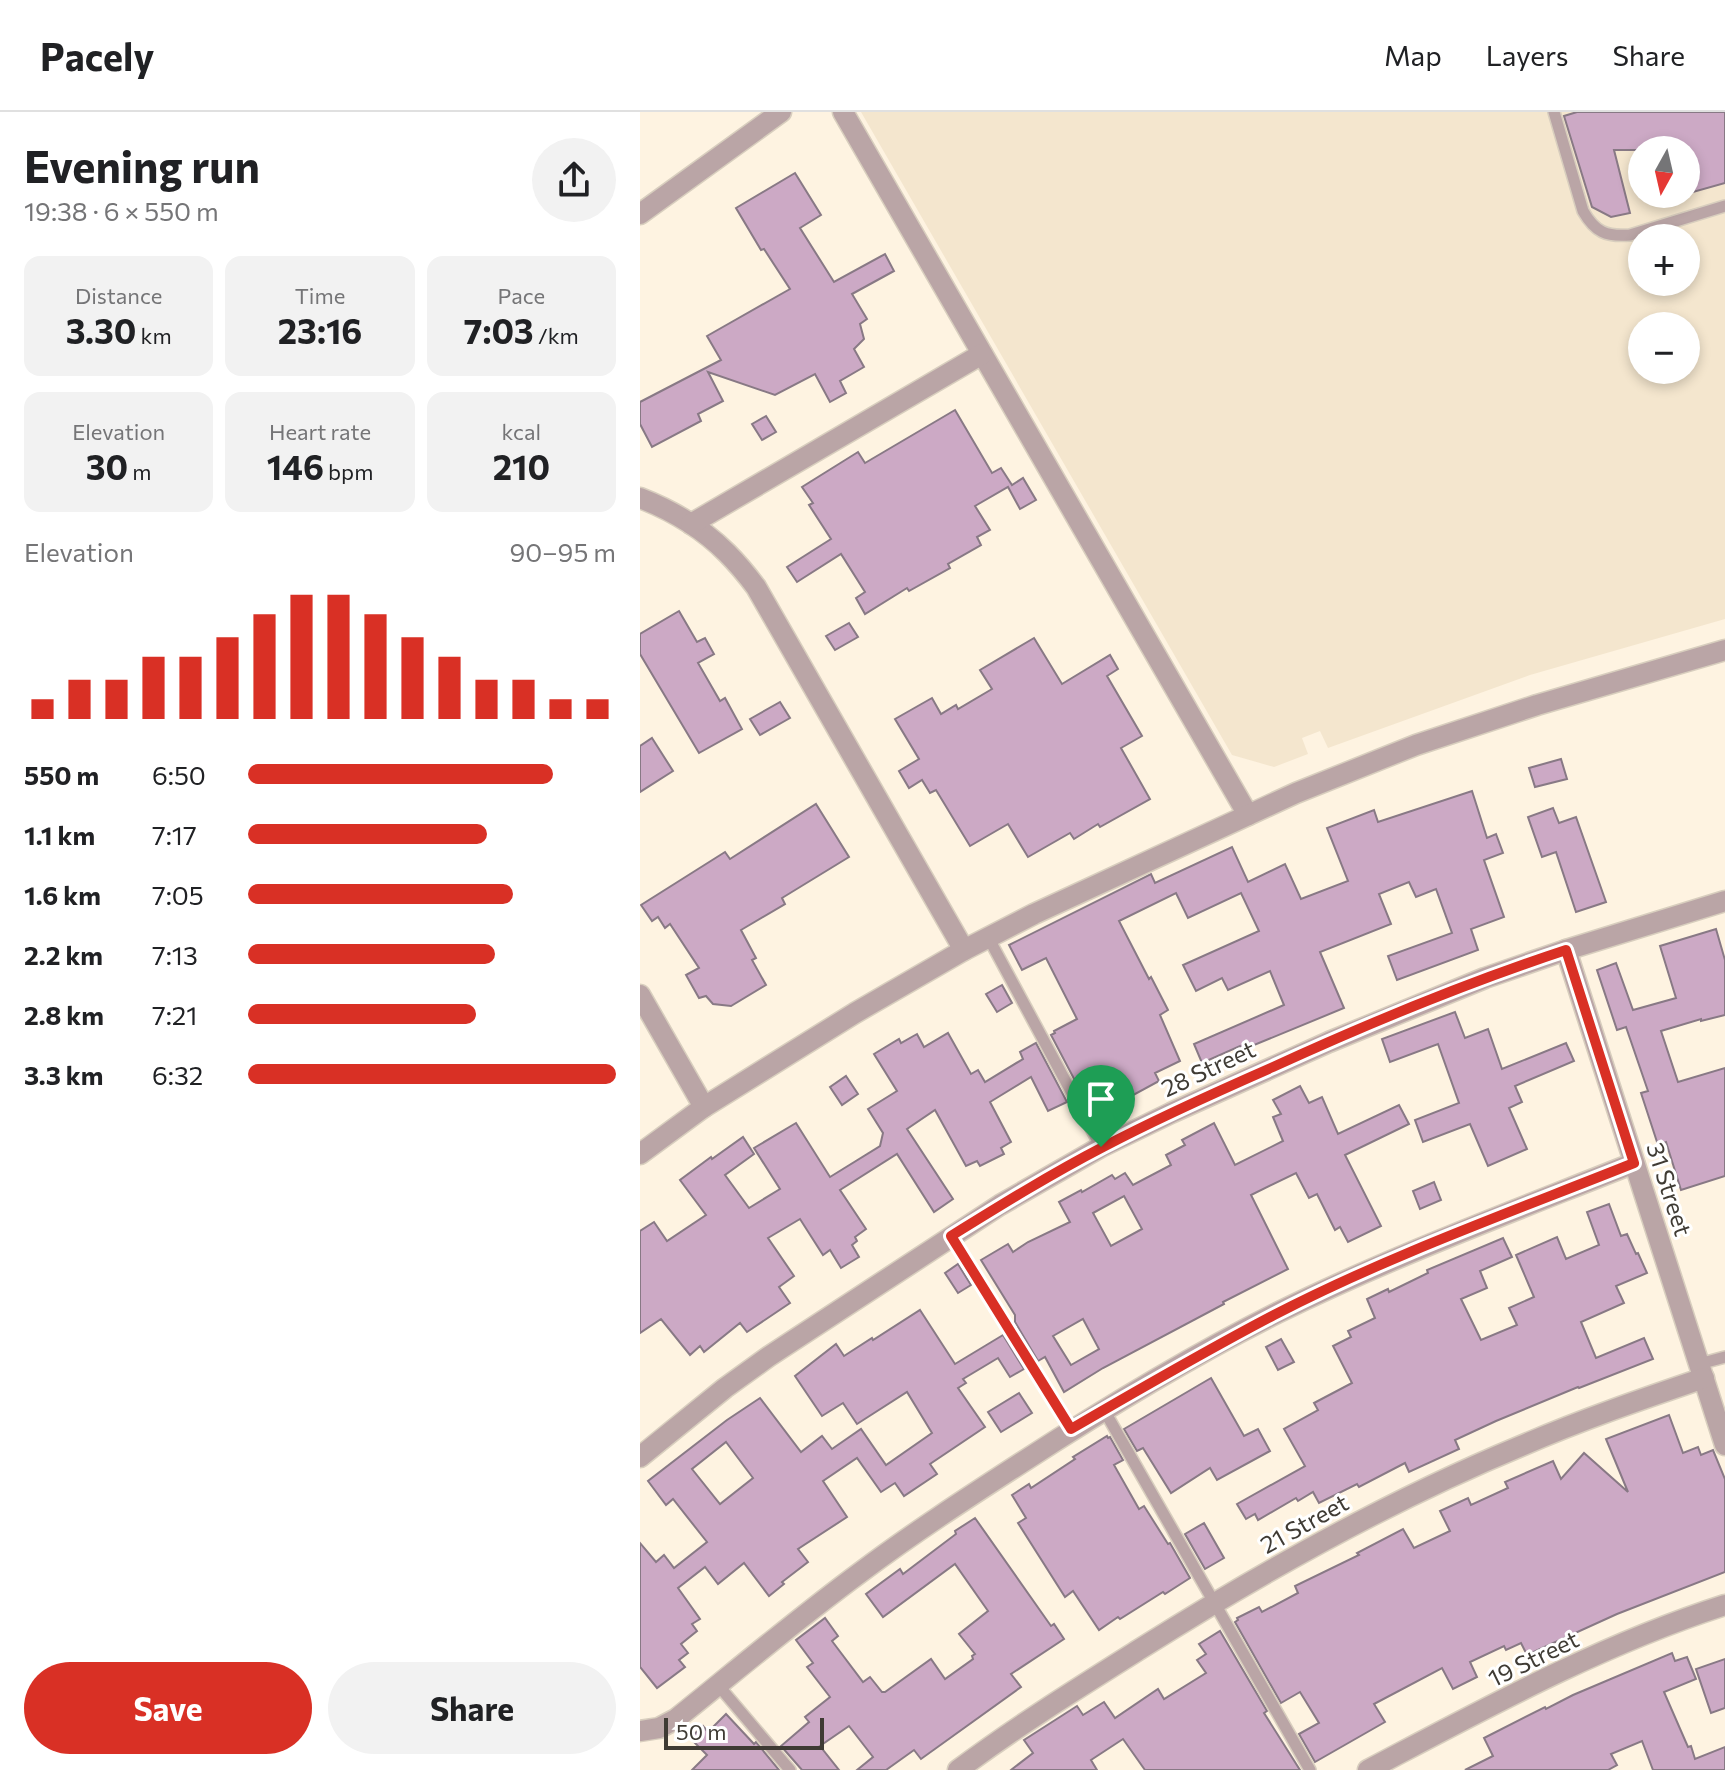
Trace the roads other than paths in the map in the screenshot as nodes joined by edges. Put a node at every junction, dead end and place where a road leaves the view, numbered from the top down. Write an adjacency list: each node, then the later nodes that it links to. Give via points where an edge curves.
1 (781, 112): 5 (street)
2 (843, 112): 6 (street)
3 (1554, 112): 4 (lane, via 1583,211 1602,232 1630,235)
4 (1725, 206)
5 (640, 214)
6 (982, 354): 8 (street); 10 (street)
7 (640, 498): 8 (street)
8 (691, 524): 13 (street, via 725,551 756,587)
9 (1725, 650): 10 (street, via 1464,728)
10 (1248, 815): 12 (street)
11 (1725, 901): 14 (street, 28 Street)
12 (988, 937): 13 (street); 17 (lane)
13 (964, 950): 16 (street)
14 (1566, 950): 17 (street, 28 Street, via 1329,1042); 19 (street, 31 Street)
15 (640, 995): 16 (street)
16 (704, 1107): 18 (street)
17 (1101, 1147): 20 (street, 28 Street)
18 (640, 1154)
19 (1634, 1163): 22 (street, 31 Street); 23 (street, via 1342,1283)
20 (951, 1236): 24 (lane); 26 (street, 28 Street, via 768,1357)
21 (1725, 1357): 22 (lane)
22 (1702, 1371): 25 (street, 31 Street); 27 (street, 21 Street, via 1450,1478 1350,1526)
23 (1104, 1410): 24 (street); 27 (lane)
24 (1071, 1429): 29 (street, via 929,1522)
25 (1725, 1445)
26 (640, 1457)
27 (1214, 1602): 32 (street, 21 Street); 33 (lane)
28 (1725, 1605): 34 (street, 19 Street, via 1543,1680)
29 (718, 1685): 30 (street, via 676,1719); 31 (lane)
30 (640, 1731)
31 (790, 1770)
32 (958, 1770)
33 (1310, 1770)
34 (1368, 1770)

